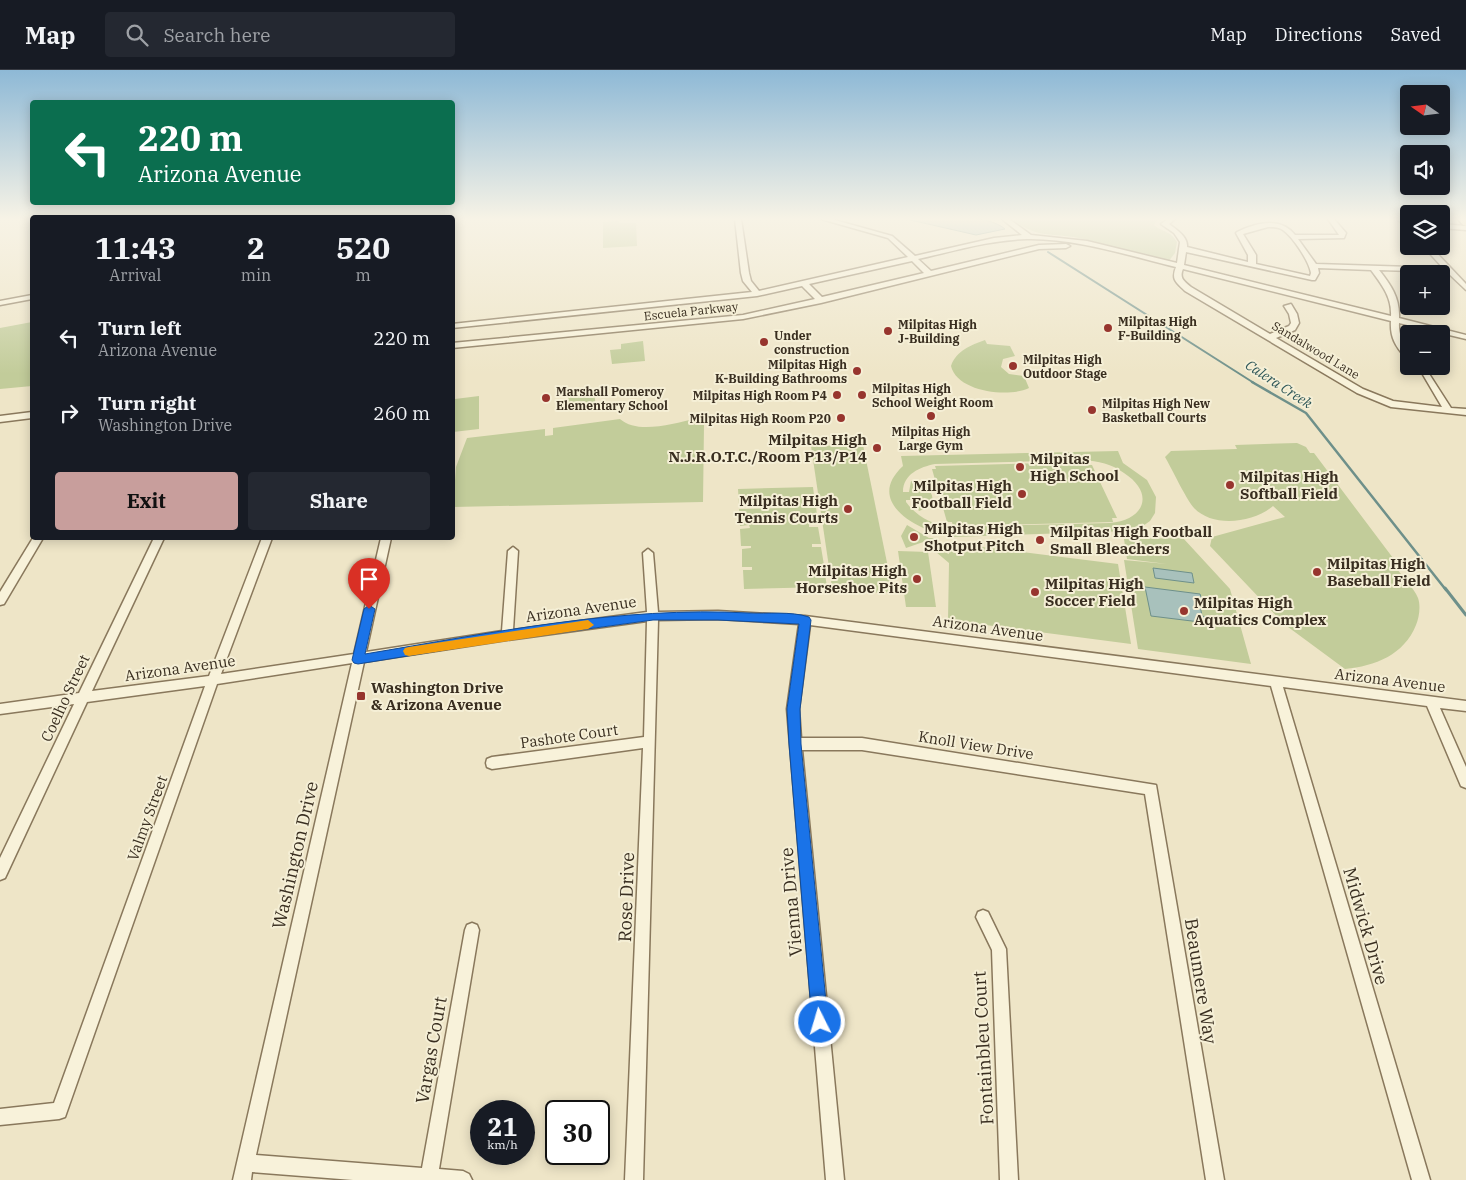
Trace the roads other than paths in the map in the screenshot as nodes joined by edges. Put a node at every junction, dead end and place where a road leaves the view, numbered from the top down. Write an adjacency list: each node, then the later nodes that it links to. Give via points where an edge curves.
1 (745, 271): 16 (street)
2 (836, 271): 13 (street)
3 (858, 271): 13 (street, Escuela Parkway)
4 (927, 271): 12 (street)
5 (943, 271): 12 (street, Escuela Parkway)
6 (1179, 271): 25 (street, Sandalwood Lane, via 1178,278 1188,289)
7 (1196, 271): 22 (street, Escuela Parkway)
8 (1277, 271): 9 (street, via 1308,278 1314,276)
9 (1314, 271)
10 (1376, 271): 22 (street, via 1395,304)
11 (1450, 272): 15 (street)
12 (930, 274): 18 (street, Escuela Parkway)
13 (840, 275): 14 (street, Escuela Parkway)
14 (802, 283): 16 (street, Escuela Parkway); 18 (street)
15 (1466, 288)
16 (757, 294): 21 (street, Escuela Parkway)
17 (30, 297): 19 (street)
18 (821, 301): 21 (street, Escuela Parkway, via 771,312)
19 (0, 303)
20 (1288, 306): 25 (street, via 1295,323 1292,328)
21 (692, 312): 24 (street, Escuela Parkway); 24 (street, Escuela Parkway)
22 (1394, 319): 26 (street, Escuela Parkway); 27 (street, via 1393,334)
23 (455, 326): 24 (street, Escuela Parkway)
24 (553, 326): 28 (street, Escuela Parkway)
25 (1270, 337): 30 (street, Sandalwood Lane, via 1360,391 1391,404)
26 (1466, 337)
27 (1400, 344)
28 (455, 345)
29 (1427, 375): 30 (street)
30 (1448, 410): 31 (street, Sandalwood Lane)
31 (1466, 412)
32 (30, 415): 33 (street)
33 (3, 419): 34 (street)
34 (0, 427)
35 (37, 540): 41 (street)
36 (158, 540): 48 (street, Coelho Street)
37 (266, 540): 46 (street, Valmy Street)
38 (386, 540): 45 (street, Washington Drive)
39 (513, 551): 44 (street)
40 (648, 553): 42 (street, Rose Drive)
41 (0, 601)
42 (653, 616): 43 (street, Arizona Avenue, via 718,615); 44 (street, Arizona Avenue); 52 (street, Rose Drive)
43 (805, 620): 47 (street, Arizona Avenue); 53 (street, Vienna Drive, via 794,709)
44 (507, 635): 45 (street, Arizona Avenue)
45 (358, 660): 46 (street, Arizona Avenue); 61 (street, Washington Drive)
46 (213, 680): 48 (street, Arizona Avenue); 60 (street, Valmy Street, via 59,1110)
47 (1276, 682): 49 (street, Arizona Avenue); 69 (street, Midwick Drive)
48 (84, 698): 51 (street, Arizona Avenue); 57 (street, Coelho Street)
49 (1431, 701): 50 (street, Arizona Avenue); 55 (street)
50 (1466, 706)
51 (0, 709)
52 (650, 742): 54 (street, Pashote Court); 65 (street, Rose Drive)
53 (795, 744): 56 (street, Knoll View Drive, via 862,744); 66 (street, Vienna Drive)
54 (492, 763)
55 (1466, 782)
56 (1151, 789): 68 (street, Beaumere Way)
57 (0, 873)
58 (983, 917): 67 (street, Fontainbleu Court, via 999,949)
59 (472, 930): 62 (street, Vargas Court)
60 (0, 1117)
61 (246, 1162): 62 (street); 63 (street, Washington Drive)
62 (429, 1177): 64 (street)
63 (242, 1180)
64 (463, 1180)
65 (634, 1180)
66 (835, 1180)
67 (1009, 1180)
68 (1214, 1180)
69 (1421, 1180)

